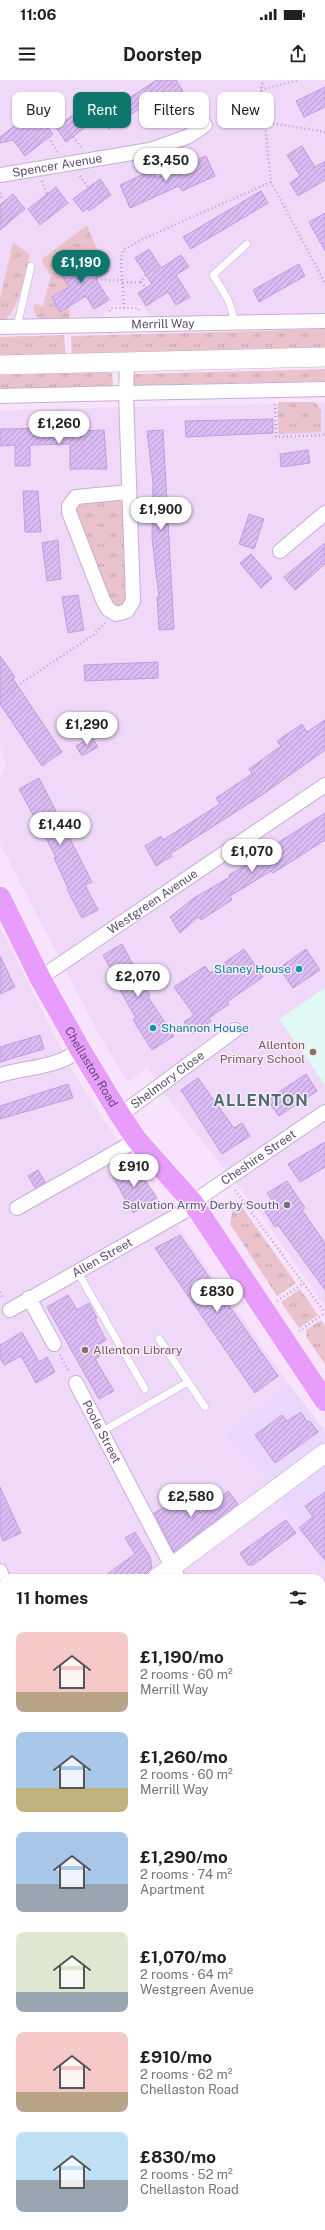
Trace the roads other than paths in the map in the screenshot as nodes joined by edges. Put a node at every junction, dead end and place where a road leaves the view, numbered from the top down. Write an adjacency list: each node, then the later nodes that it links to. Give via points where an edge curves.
1 (201, 128): 2 (street, Spencer Avenue, via 189,136 150,150)
2 (0, 176)
3 (247, 244): 6 (lane, via 213,275 231,305)
4 (31, 266): 8 (lane)
5 (325, 321): 6 (street, Merrill Way)
6 (234, 323): 8 (street, Merrill Way)
7 (0, 327): 8 (street, Merrill Way)
8 (17, 327)
9 (325, 357): 10 (street)
10 (127, 362): 11 (street); 13 (street)
11 (0, 366)
12 (325, 389): 13 (street)
13 (126, 393): 14 (street); 15 (street)
14 (0, 396)
15 (128, 492): 15 (street, via 133,556 133,601 131,607 122,614 112,613 103,600 68,512 76,497)
16 (325, 513): 17 (street)
17 (280, 551)
18 (325, 785): 20 (street, Westgreen Avenue)
19 (0, 897): 20 (main road, Chellaston Road)
20 (40, 978): 22 (main road, Chellaston Road)
21 (235, 1030): 25 (street, Shelmory Close)
22 (80, 1049): 23 (street, via 71,1057 51,1064); 25 (main road, Chellaston Road)
23 (0, 1075)
24 (325, 1112): 27 (street, Cheshire Street)
25 (120, 1116): 26 (main road, Chellaston Road)
26 (137, 1140): 27 (main road, Chellaston Road); 28 (street)
27 (193, 1203): 29 (street, Allen Street, via 183,1212); 37 (main road, Chellaston Road)
28 (17, 1208)
29 (76, 1271): 30 (street, Allen Street); 36 (lane)
30 (29, 1298): 31 (street, Allen Street); 33 (street)
31 (10, 1310)
32 (159, 1339): 34 (lane)
33 (54, 1344)
34 (188, 1382): 38 (lane); 39 (lane)
35 (76, 1383): 39 (street, Poole Street)
36 (145, 1389)
37 (325, 1401)
38 (205, 1407)
39 (101, 1432): 41 (street, Poole Street)
40 (325, 1453): 41 (street)
41 (169, 1574)

